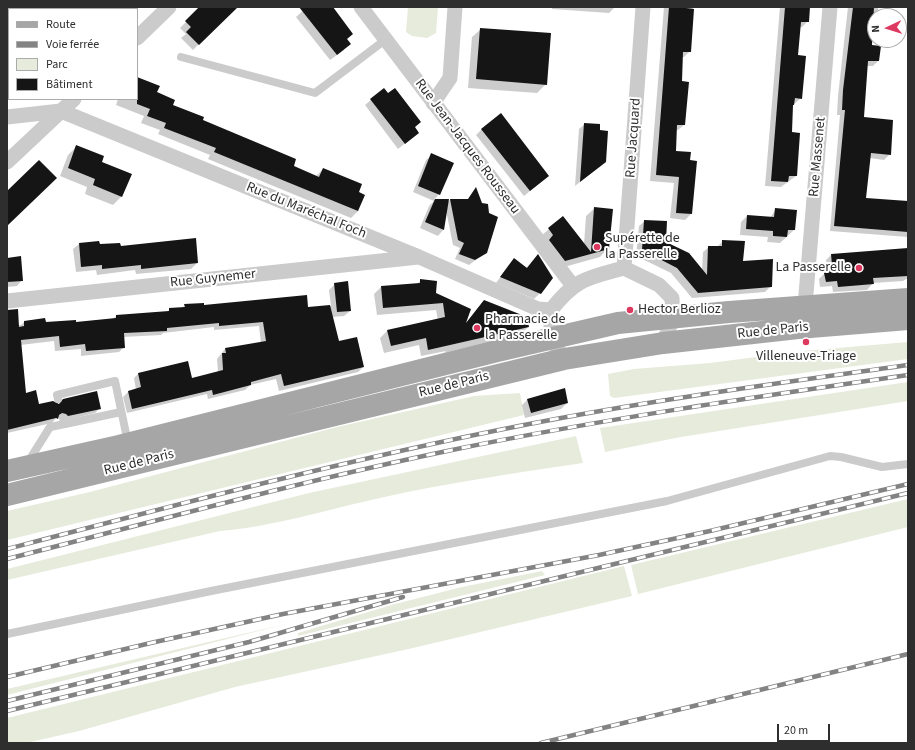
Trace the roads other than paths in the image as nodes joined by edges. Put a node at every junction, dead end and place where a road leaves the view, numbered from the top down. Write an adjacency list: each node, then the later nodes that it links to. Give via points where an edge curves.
1 (168, 7): 6 (street)
2 (361, 7): 7 (street, Rue Jean-Jacques Rousseau)
3 (455, 7): 10 (street, via 450,78)
4 (644, 7): 15 (street, Rue Jacquard)
5 (830, 7): 19 (street, Rue Massenet)
6 (138, 37)
7 (385, 40): 8 (lane, via 315,93); 10 (street, Rue Jean-Jacques Rousseau)
8 (181, 57)
9 (73, 100): 11 (street)
10 (433, 103): 16 (street, Rue Jean-Jacques Rousseau)
11 (61, 111): 12 (street); 13 (street); 14 (street, Rue du Maréchal Foch)
12 (7, 117)
13 (7, 162)
14 (419, 257): 18 (street, Rue Guynemer); 20 (street, Rue du Maréchal Foch, via 538,309)
15 (624, 268): 16 (street, via 587,278); 21 (street, via 659,285 673,301)
16 (573, 286): 20 (street)
17 (908, 299): 19 (main road, Rue de Paris)
18 (7, 301)
19 (805, 306): 21 (main road, Rue de Paris)
20 (551, 310): 23 (street)
21 (673, 318): 23 (main road, Rue de Paris, via 618,324); 24 (street)
22 (908, 319): 24 (main road, Rue de Paris)
23 (551, 339): 25 (street); 28 (main road, Rue de Paris)
24 (663, 343): 25 (main road, Rue de Paris)
25 (564, 359): 31 (main road, Rue de Paris)
26 (58, 399): 27 (lane, via 57,395 88,390 115,381)
27 (121, 412): 28 (lane); 30 (lane, via 76,418 50,428)
28 (128, 444): 30 (main road, Rue de Paris)
29 (908, 464): 32 (lane, via 882,467 830,456 666,501)
30 (16, 469)
31 (7, 495)
32 (7, 634)

